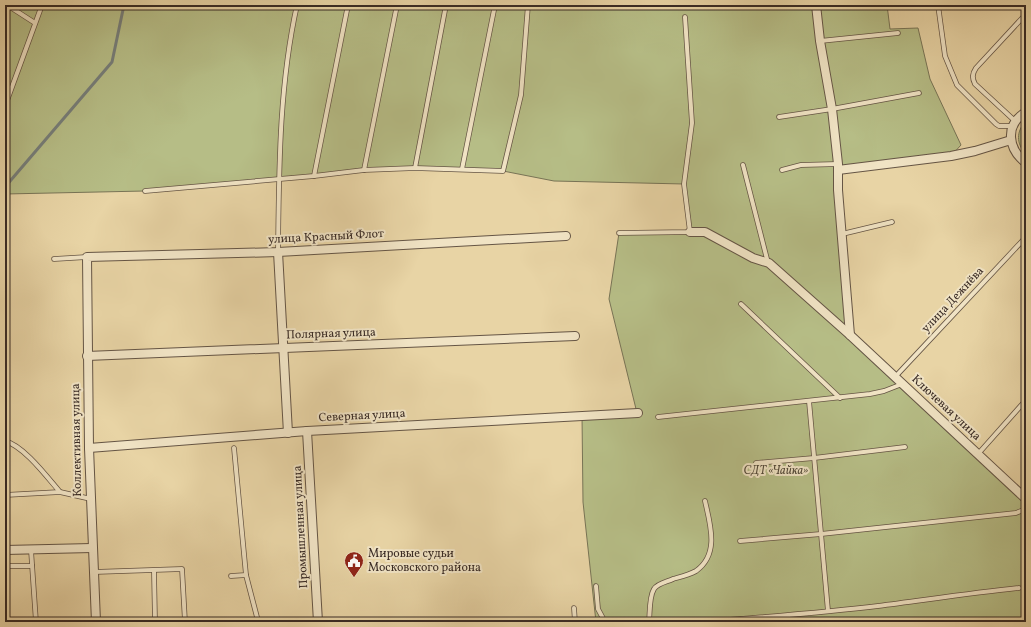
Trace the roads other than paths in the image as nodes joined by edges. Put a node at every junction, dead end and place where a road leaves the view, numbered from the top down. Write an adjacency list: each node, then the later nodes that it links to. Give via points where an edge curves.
1 (7, 5): 13 (lane)
2 (42, 5): 13 (lane)
3 (297, 5): 32 (lane, via 283,92)
4 (348, 5): 31 (lane)
5 (397, 5): 29 (lane)
6 (446, 5): 27 (lane)
7 (494, 5): 28 (lane)
8 (528, 5): 28 (lane, via 521,95 503,171)
9 (816, 5): 15 (street)
10 (938, 5): 22 (lane, via 945,56 957,85 996,124)
11 (1026, 14): 22 (lane, via 976,68 972,79)
12 (685, 18): 35 (lane, via 692,123 684,184)
13 (35, 23): 17 (lane)
14 (898, 33): 15 (lane)
15 (820, 42): 19 (street)
16 (919, 93): 19 (lane)
17 (6, 100): 18 (lane)
18 (5, 106)
19 (832, 109): 21 (lane); 26 (street)
20 (1026, 112): 22 (street)
21 (779, 117)
22 (1014, 124): 23 (street)
23 (1011, 140): 24 (street, via 1013,149); 26 (street, via 975,152 951,156)
24 (1026, 163)
25 (743, 164): 43 (lane)
26 (838, 167): 30 (lane, via 801,164); 37 (street)
27 (415, 168): 28 (lane); 29 (lane)
28 (462, 169)
29 (364, 170): 31 (lane)
30 (782, 170)
31 (314, 176): 32 (lane)
32 (279, 179): 33 (lane); 40 (lane)
33 (145, 191)
34 (892, 222): 37 (lane)
35 (690, 232): 36 (lane); 43 (street, via 705,232 753,258)
36 (619, 233)
37 (842, 234): 45 (street)
38 (566, 236): 40 (street, улица Красный Флот)
39 (1026, 237): 49 (lane, улица Дежнёва)
40 (278, 252): 41 (street, улица Красный Флот); 47 (street)
41 (87, 257): 42 (lane); 48 (street, Коллективная улица)
42 (54, 259)
43 (769, 263): 45 (street, Ключевая улица)
44 (741, 304): 51 (lane)
45 (850, 335): 49 (street, Ключевая улица)
46 (575, 336): 47 (street, Полярная улица)
47 (283, 348): 48 (street, Полярная улица); 57 (street)
48 (87, 356): 60 (street, Коллективная улица)
49 (895, 377): 50 (street, Ключевая улица)
50 (902, 384): 51 (lane, via 877,392); 62 (street, Ключевая улица)
51 (840, 398): 53 (lane)
52 (1026, 400): 62 (lane)
53 (809, 401): 55 (lane); 63 (lane)
54 (638, 413): 56 (street, Северная улица)
55 (658, 417)
56 (307, 431): 57 (street, Северная улица); 91 (street, Промышленная улица)
57 (288, 433): 60 (street, Северная улица)
58 (5, 441): 65 (lane, via 22,449)
59 (905, 447): 63 (lane)
60 (89, 448): 67 (street, Коллективная улица)
61 (234, 448): 80 (lane)
62 (978, 454): 68 (street, Ключевая улица)
63 (814, 458): 64 (lane); 71 (lane)
64 (756, 463)
65 (60, 492): 66 (lane); 67 (lane)
66 (5, 495)
67 (91, 499): 73 (street, Коллективная улица)
68 (1026, 499)
69 (705, 501): 94 (lane, via 711,530 710,551 703,564 694,572 654,588)
70 (1026, 509): 71 (lane)
71 (821, 534): 72 (lane); 85 (lane)
72 (740, 541)
73 (92, 548): 75 (street); 79 (street, Коллективная улица)
74 (5, 550): 75 (street)
75 (31, 550): 77 (lane)
76 (5, 566): 77 (lane)
77 (32, 566): 86 (lane)
78 (154, 571): 79 (lane); 88 (lane); 89 (lane, via 182,569)
79 (94, 572): 87 (street, Коллективная улица)
80 (246, 575): 81 (lane); 90 (lane, via 258,621)
81 (231, 576)
82 (596, 586): 93 (lane, via 598,609)
83 (1019, 588): 85 (lane)
84 (574, 608): 92 (lane)
85 (828, 611): 95 (lane)
86 (36, 622)
87 (96, 622)
88 (155, 622)
89 (185, 622)
90 (277, 622)
91 (318, 622)
92 (575, 622)
93 (605, 622)
94 (649, 622)
95 (705, 622)

